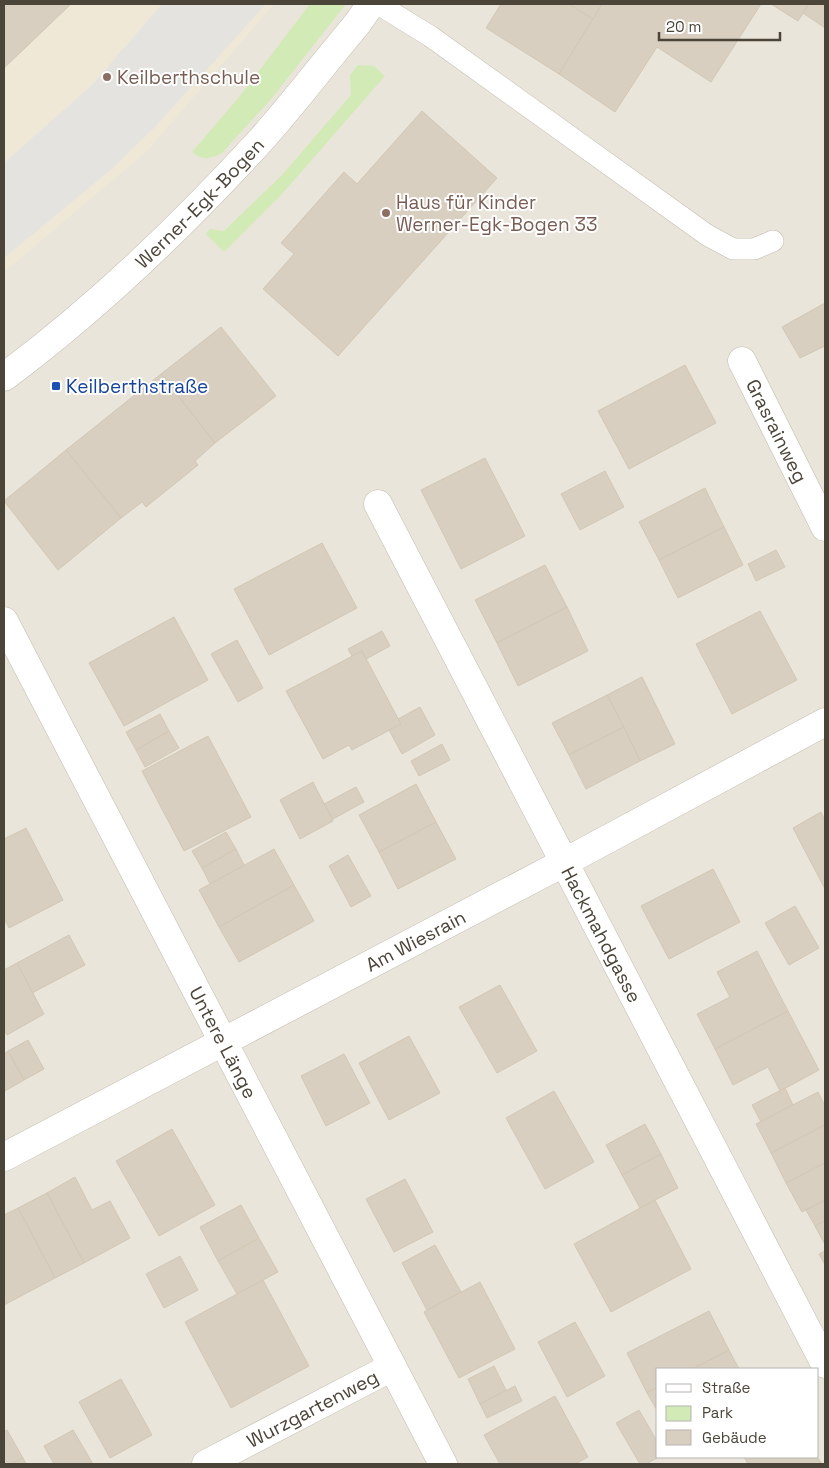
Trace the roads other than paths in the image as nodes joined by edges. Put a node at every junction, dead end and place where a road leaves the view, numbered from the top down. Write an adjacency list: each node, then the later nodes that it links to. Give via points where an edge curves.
1 (371, 4): 5 (street, Werner-Egk-Bogen, via 262,139 207,196 108,293)
2 (378, 4): 3 (lane, via 430,36 707,235 733,249 754,249)
3 (773, 241)
4 (742, 361): 7 (street, Grasrainweg)
5 (4, 377)
6 (378, 504): 10 (street, Hackmahdgasse)
7 (825, 527)
8 (4, 622): 11 (street, Untere Länge)
9 (825, 722): 10 (street, Am Wiesrain)
10 (565, 862): 11 (street, Am Wiesrain); 13 (street, Hackmahdgasse)
11 (223, 1042): 12 (street, Am Wiesrain); 14 (street, Untere Länge)
12 (4, 1157)
13 (825, 1364)
14 (392, 1367): 15 (street, Wurzgartenweg); 16 (street, Untere Länge)
15 (206, 1464)
16 (443, 1464)

